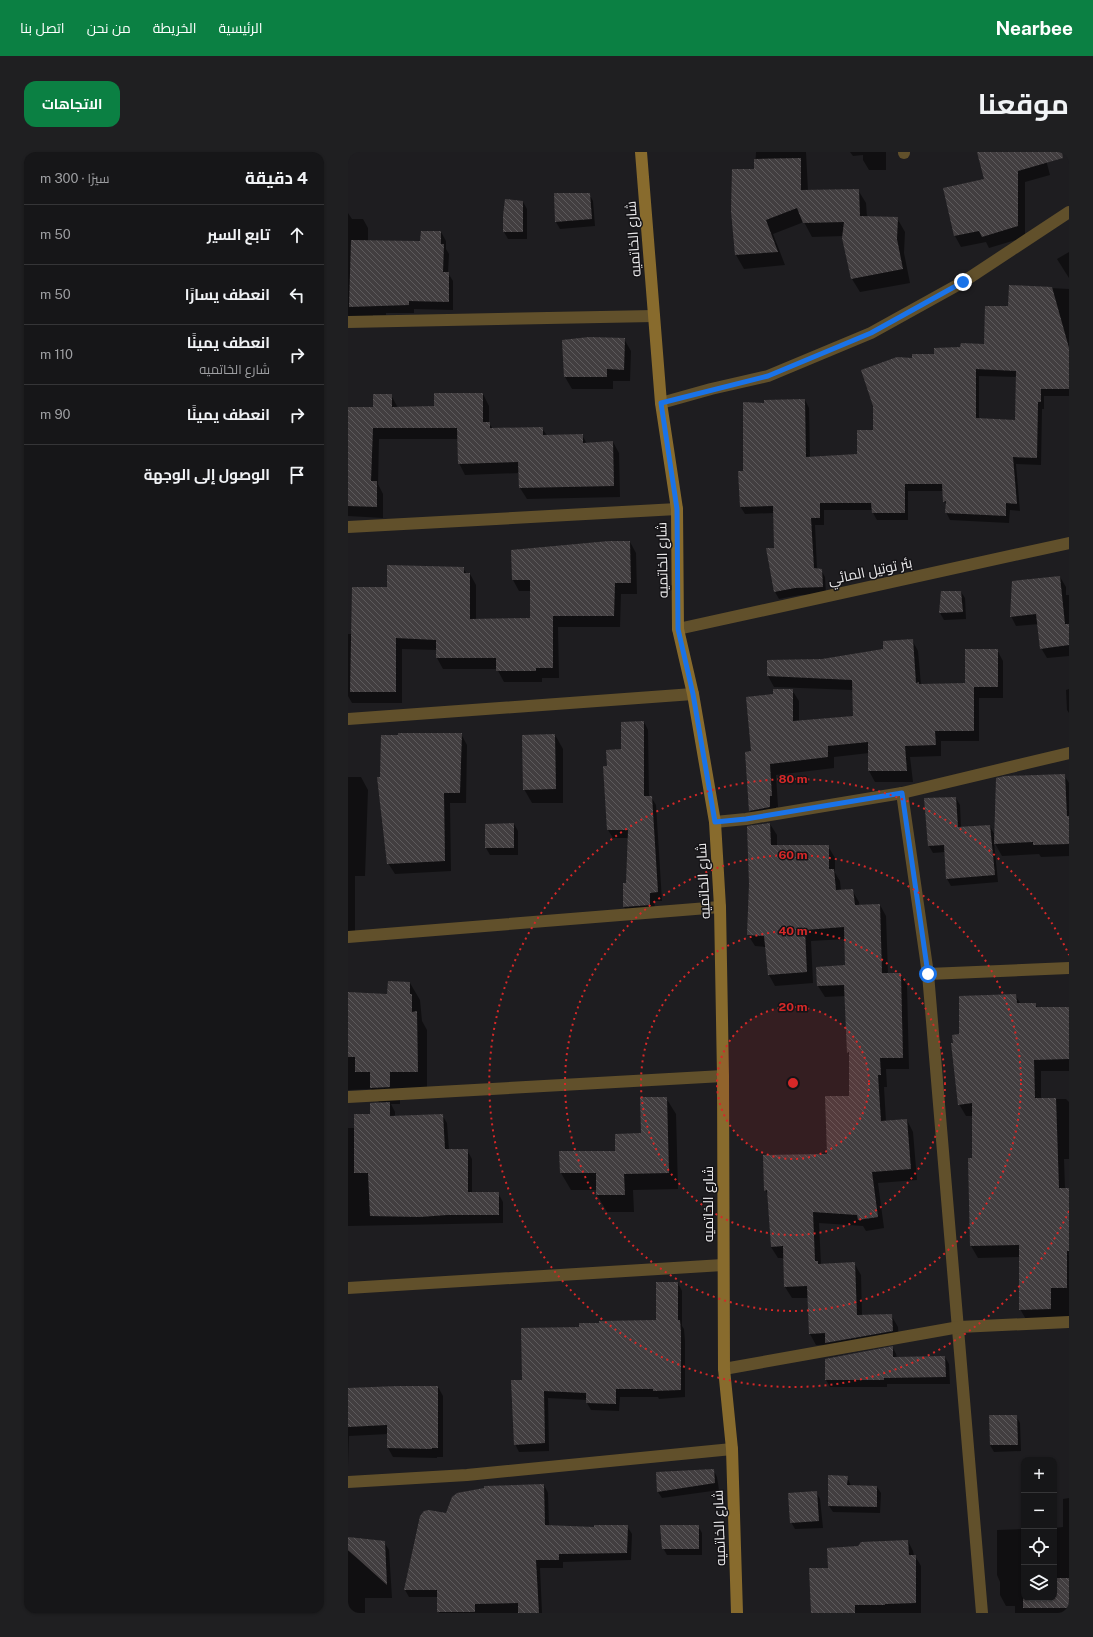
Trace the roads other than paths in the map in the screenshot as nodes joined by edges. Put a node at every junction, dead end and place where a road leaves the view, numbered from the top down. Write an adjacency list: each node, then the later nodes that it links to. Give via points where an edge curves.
1 (641, 152): 3 (street, شارع الخاتميه)
2 (1069, 212): 5 (street, via 963,282 871,333 768,376)
3 (654, 316): 4 (street); 5 (street, شارع الخاتميه)
4 (348, 322)
5 (661, 403): 6 (street, شارع الخاتميه)
6 (677, 509): 7 (street); 9 (street, شارع الخاتميه)
7 (348, 527)
8 (1069, 543): 9 (street, بئر توتيل المائي)
9 (678, 629): 10 (street, شارع الخاتميه)
10 (693, 694): 11 (street); 14 (street, شارع الخاتميه)
11 (348, 719)
12 (1069, 753): 13 (street)
13 (902, 793): 14 (street); 18 (street)
14 (715, 822): 15 (street, شارع الخاتميه)
15 (720, 907): 16 (street); 19 (street, شارع الخاتميه)
16 (348, 937)
17 (1069, 968): 18 (street)
18 (928, 974): 24 (street)
19 (723, 1076): 20 (street); 21 (street, شارع الخاتميه)
20 (348, 1097)
21 (723, 1265): 22 (street); 25 (street, شارع الخاتميه)
22 (348, 1288)
23 (1069, 1322): 24 (street)
24 (959, 1327): 25 (street); 29 (street)
25 (724, 1369): 26 (street, شارع الخاتميه)
26 (732, 1449): 27 (street, via 467,1475); 28 (street, شارع الخاتميه)
27 (348, 1482)
28 (737, 1613)
29 (982, 1613)

